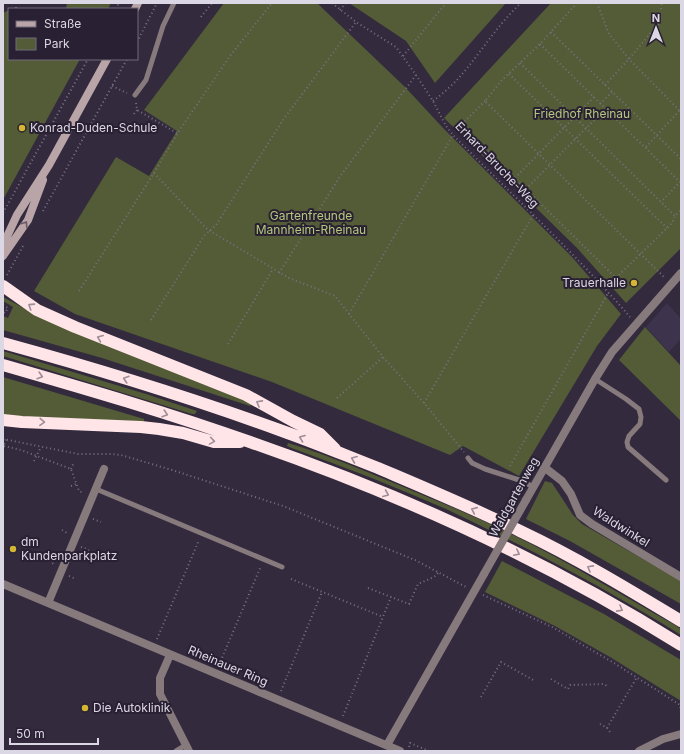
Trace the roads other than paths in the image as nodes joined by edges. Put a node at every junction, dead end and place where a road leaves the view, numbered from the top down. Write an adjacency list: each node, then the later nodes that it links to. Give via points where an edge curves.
1 (174, 3): 3 (lane, via 163,26 146,80)
2 (106, 60): 4 (main road)
3 (135, 95)
4 (49, 165): 5 (main road); 8 (main road, one-way to 4, via 28,220)
5 (11, 228): 6 (main road); 7 (main road)
6 (3, 233)
7 (3, 245)
8 (3, 256)
9 (681, 273): 13 (street, Waldgartenweg, via 612,352)
10 (5, 281): 16 (highway, one-way to 10, via 320,434 246,396 37,310)
11 (3, 343): 16 (highway, one-way to 11, via 286,432 75,363)
12 (3, 365): 15 (highway, one-way to 15)
13 (595, 379): 18 (street, Waldgartenweg); 20 (lane, via 639,409 640,424 629,436 628,447)
14 (3, 420): 15 (highway, one-way to 15, via 142,427 214,442)
15 (249, 441): 28 (highway, one-way to 28, via 358,482 466,528 562,576)
16 (339, 452): 27 (highway, one-way to 16, via 521,531)
17 (468, 458): 21 (lane, via 472,464)
18 (544, 467): 21 (street, Waldgartenweg); 24 (street, Waldwinkel, via 562,480 580,515)
19 (104, 469): 22 (street)
20 (666, 480)
21 (534, 487): 31 (street, Waldgartenweg, bridge)
22 (94, 493): 23 (lane, via 202,533); 26 (street)
23 (282, 567)
24 (681, 577)
25 (3, 584): 26 (street, Rheinauer Ring)
26 (48, 603): 29 (street, Rheinauer Ring)
27 (681, 621)
28 (681, 645)
29 (170, 655): 31 (street, Rheinauer Ring); 32 (street, via 160,678 160,694)
30 (681, 734): 35 (street, via 663,739)
31 (386, 745): 34 (street, Rheinauer Ring)
32 (188, 748): 33 (lane)
33 (176, 751)
34 (400, 751)
35 (639, 751)

